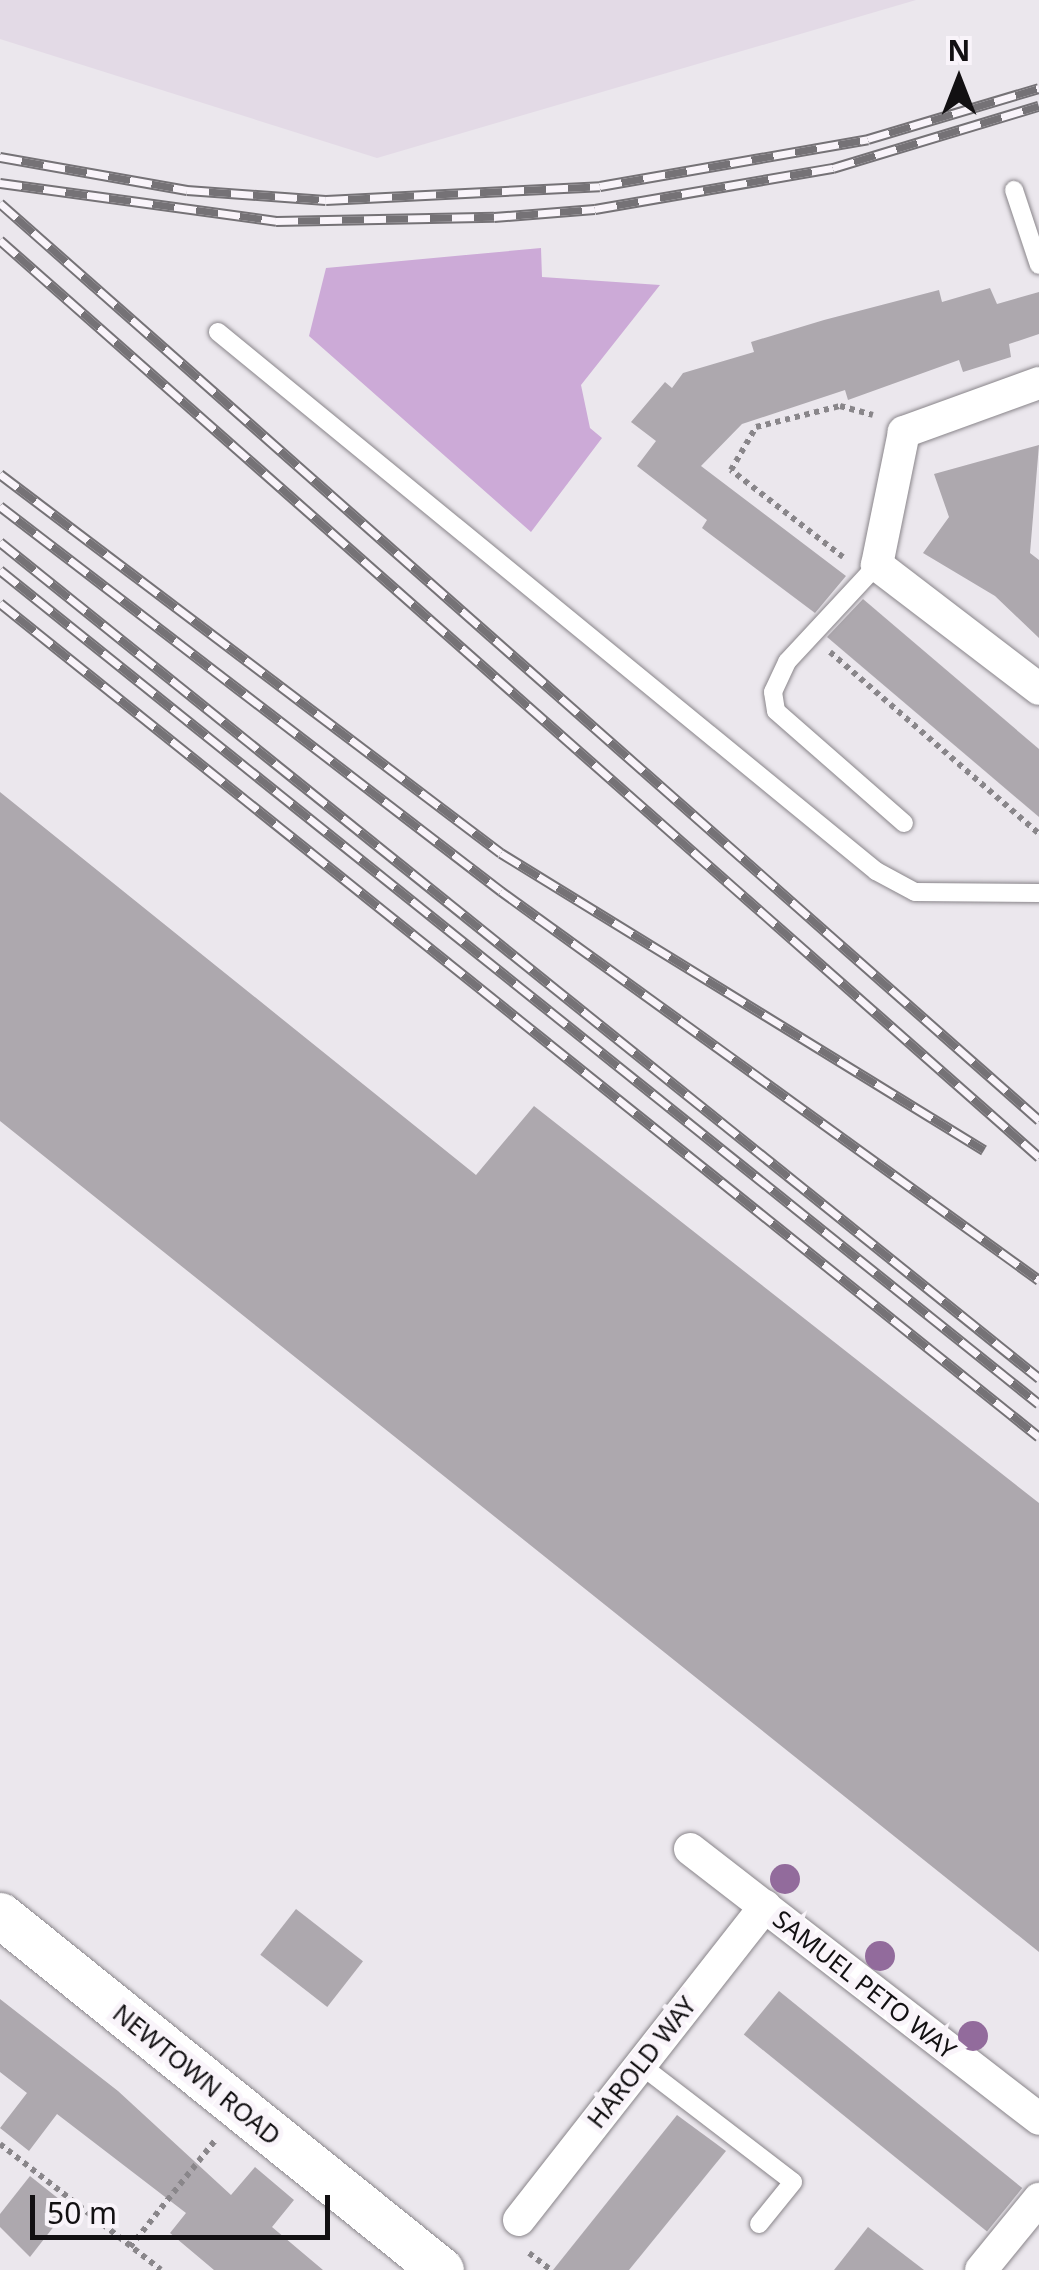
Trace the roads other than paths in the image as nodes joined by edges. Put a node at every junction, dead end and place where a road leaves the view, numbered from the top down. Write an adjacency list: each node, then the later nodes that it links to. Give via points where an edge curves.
1 (1014, 190): 2 (lane)
2 (1039, 265)
3 (218, 332): 8 (lane, via 876,871 915,892)
4 (1039, 383): 5 (street, via 910,428)
5 (877, 565): 6 (street); 7 (lane, via 778,674 776,711)
6 (1039, 690)
7 (904, 823)
8 (1039, 893)
9 (690, 1848): 10 (street, SAMUEL PETO WAY)
10 (765, 1906): 12 (street, HAROLD WAY); 13 (street, SAMUEL PETO WAY)
11 (0, 1915): 17 (street, NEWTOWN ROAD)
12 (638, 2063): 15 (street, HAROLD WAY, via 553,2160); 16 (lane, via 794,2182)
13 (1039, 2119)
14 (1039, 2199): 18 (street)
15 (519, 2220)
16 (760, 2224)
17 (440, 2270)
18 (981, 2270)

